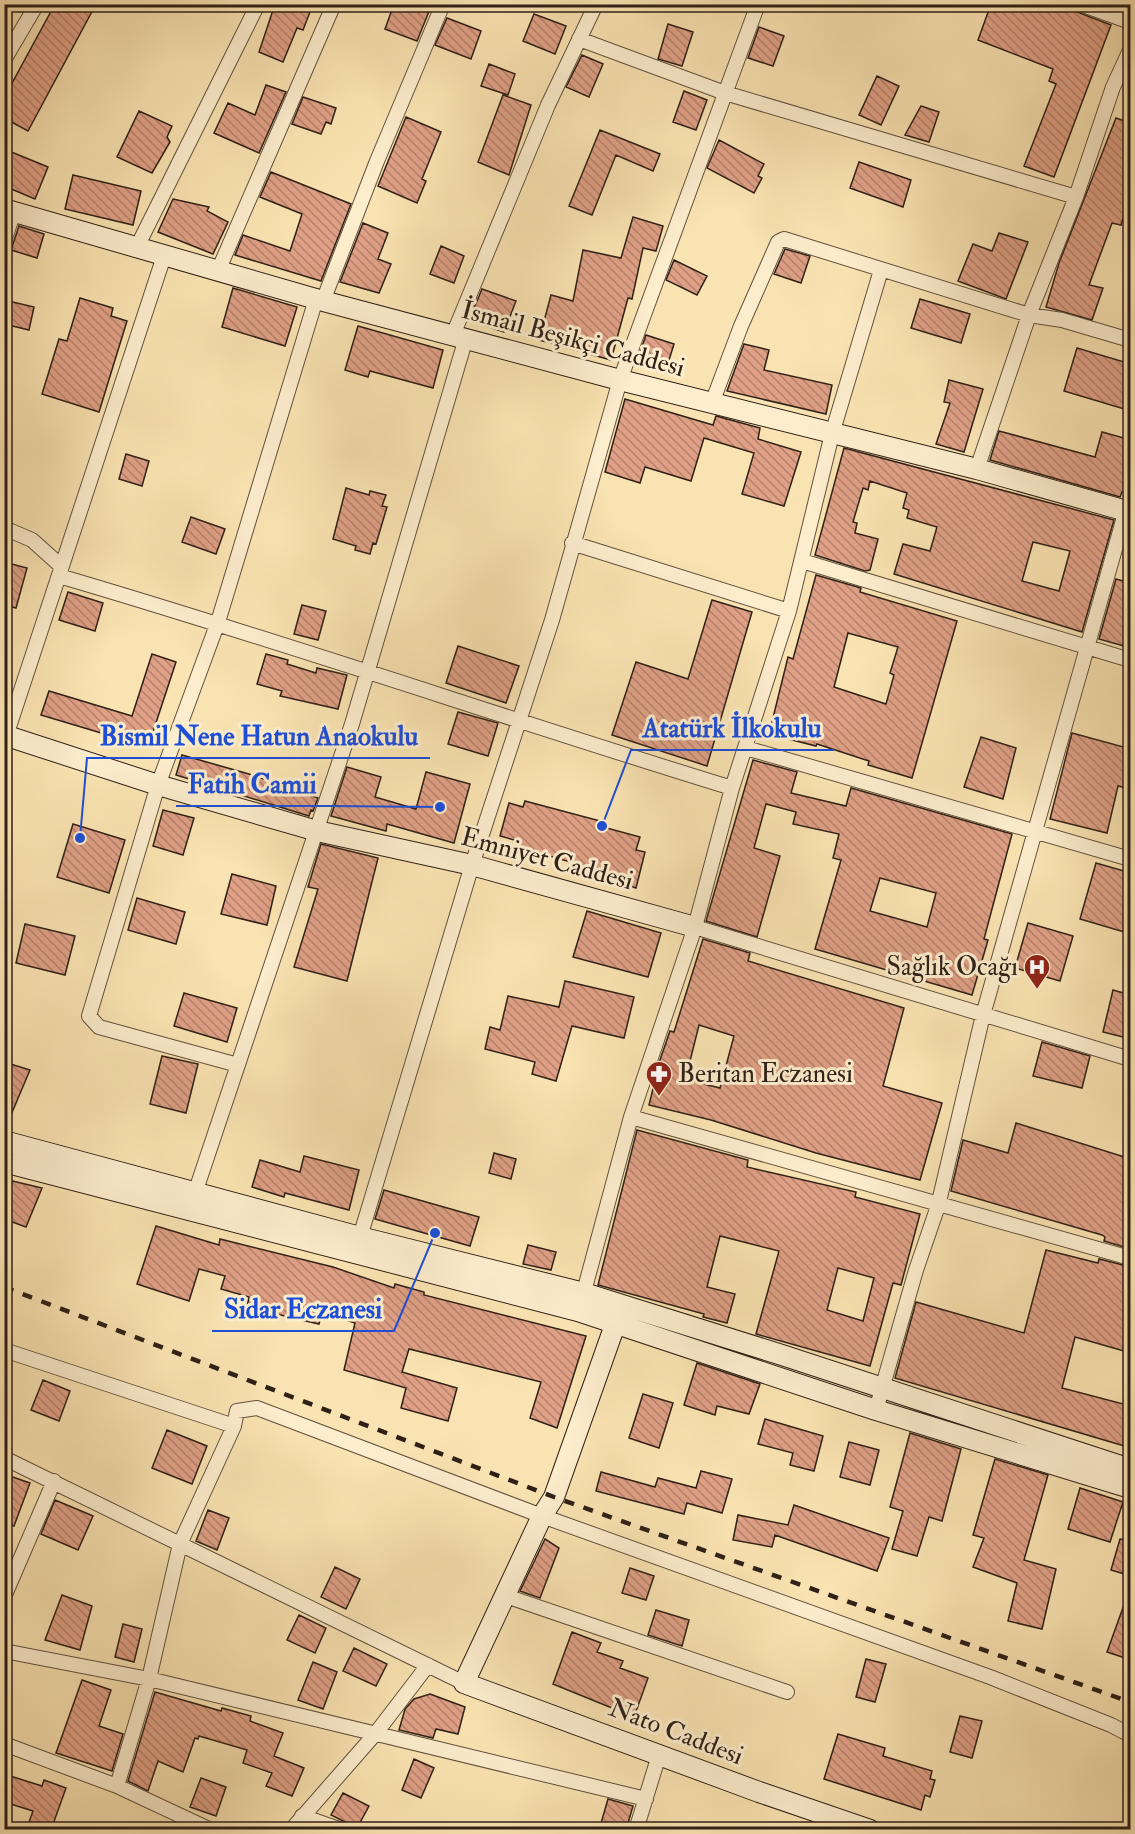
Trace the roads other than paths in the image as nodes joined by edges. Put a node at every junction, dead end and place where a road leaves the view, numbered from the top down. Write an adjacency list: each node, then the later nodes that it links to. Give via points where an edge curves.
1 (37, 4): 11 (street)
2 (258, 4): 16 (street)
3 (334, 4): 19 (street)
4 (443, 4): 20 (street)
5 (596, 4): 9 (street)
6 (758, 4): 12 (street)
7 (1080, 4): 8 (street)
8 (1131, 22)
9 (579, 39): 12 (street); 22 (street, via 544,116)
10 (1131, 50): 13 (street, via 1113,87)
11 (4, 60)
12 (725, 93): 13 (street); 24 (street)
13 (1076, 197): 21 (street)
14 (9, 210): 15 (street); 16 (street, İsmail Beşikçi Caddesi)
15 (4, 241)
16 (137, 247): 17 (street, İsmail Beşikçi Caddesi)
17 (165, 256): 19 (street, İsmail Beşikçi Caddesi); 32 (street)
18 (881, 270): 21 (street); 25 (street, via 784,239 778,242); 26 (street)
19 (218, 271): 20 (street, İsmail Beşikçi Caddesi)
20 (319, 300): 22 (street, İsmail Beşikçi Caddesi); 34 (street)
21 (1029, 315): 23 (street); 27 (street)
22 (459, 336): 24 (street, İsmail Beşikçi Caddesi); 37 (street)
23 (1131, 340)
24 (620, 380): 25 (street, İsmail Beşikçi Caddesi); 30 (street)
25 (712, 403): 26 (street, İsmail Beşikçi Caddesi)
26 (832, 434): 27 (street, İsmail Beşikçi Caddesi); 31 (street)
27 (977, 469): 28 (street, İsmail Beşikçi Caddesi)
28 (1128, 511): 35 (street)
29 (4, 528): 32 (street, via 32,540)
30 (572, 543): 33 (street); 38 (street, via 552,620)
31 (801, 561): 33 (street); 35 (street)
32 (60, 571): 34 (street); 39 (street)
33 (789, 611): 40 (street)
34 (218, 622): 37 (street); 41 (street)
35 (1087, 647): 36 (street); 44 (street)
36 (1131, 660)
37 (368, 670): 38 (street); 43 (street)
38 (517, 722): 42 (street); 46 (street)
39 (5, 736): 41 (street, Emniyet Caddesi)
40 (746, 748): 42 (street); 44 (street)
41 (158, 785): 43 (street, Emniyet Caddesi); 50 (street, via 90,1016 99,1027)
42 (732, 788): 47 (street)
43 (317, 831): 46 (street, Emniyet Caddesi); 50 (street)
44 (1037, 833): 45 (street); 48 (street)
45 (1131, 859)
46 (472, 865): 47 (street, Emniyet Caddesi); 57 (street)
47 (695, 927): 48 (street); 51 (street)
48 (983, 1015): 49 (street); 55 (street)
49 (1131, 1059)
50 (238, 1065): 54 (street)
51 (631, 1117): 55 (street); 59 (street)
52 (4, 1141): 54 (street)
53 (4, 1162): 56 (street)
54 (195, 1190): 56 (street); 57 (street)
55 (939, 1206): 58 (street); 62 (street)
56 (190, 1210): 59 (street)
57 (360, 1237): 59 (street)
58 (1131, 1258)
59 (581, 1302): 60 (street); 62 (street)
60 (616, 1322): 63 (street); 69 (street, via 554,1497)
61 (4, 1350): 64 (street)
62 (882, 1388): 63 (street); 66 (street)
63 (876, 1410): 68 (street)
64 (234, 1426): 69 (street, via 237,1411 257,1408); 70 (street)
65 (4, 1458): 67 (street)
66 (1131, 1469)
67 (54, 1480): 70 (street); 72 (street)
68 (1131, 1488)
69 (542, 1516): 71 (street); 79 (street, via 990,1677)
70 (180, 1544): 74 (street); 75 (street)
71 (506, 1596): 76 (street); 77 (street)
72 (4, 1597)
73 (4, 1651): 75 (street)
74 (428, 1665): 76 (street); 78 (street)
75 (149, 1679): 78 (street); 82 (street)
76 (464, 1683): 81 (street, Nato Caddesi)
77 (787, 1692)
78 (376, 1732): 83 (street); 84 (street)
79 (1131, 1735)
80 (4, 1744): 82 (street)
81 (659, 1755): 83 (street); 85 (street, Nato Caddesi)
82 (117, 1786): 88 (street)
83 (646, 1799): 91 (street)
84 (302, 1816): 89 (street); 90 (street)
85 (822, 1822): 92 (street, Nato Caddesi)
86 (4, 1827): 87 (street)
87 (11, 1830)
88 (211, 1830)
89 (291, 1830)
90 (342, 1830)
91 (636, 1830)
92 (870, 1830)

